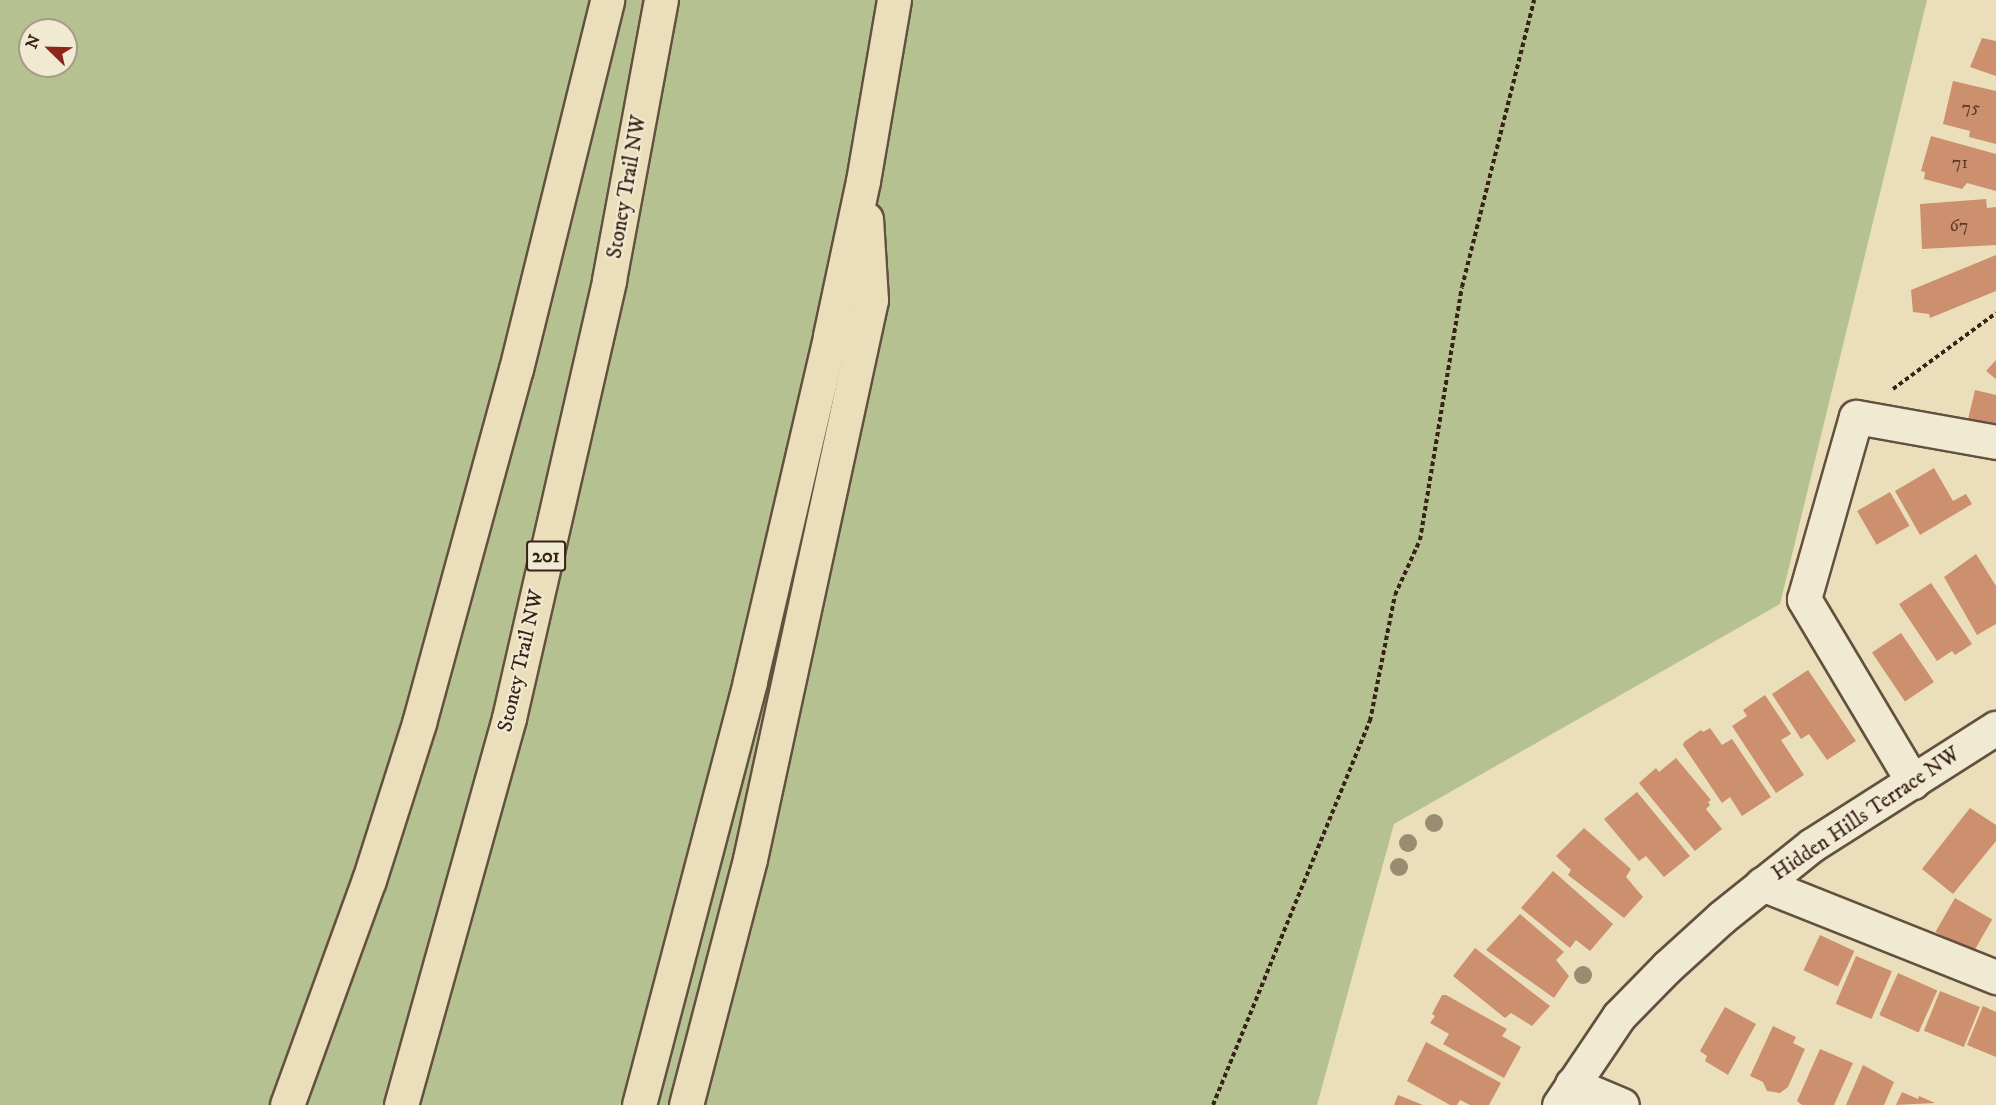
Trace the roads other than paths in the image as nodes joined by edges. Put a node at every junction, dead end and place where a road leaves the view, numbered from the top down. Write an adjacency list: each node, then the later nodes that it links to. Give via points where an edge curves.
1 (607, 0): 11 (highway, via 519,358 419,723 369,880)
2 (661, 0): 12 (highway, Stoney Trail NW / 201, via 609,280 508,718)
3 (894, 0): 4 (highway)
4 (863, 182): 13 (highway, via 750,681); 14 (highway, via 871,300 750,859)
5 (1996, 442): 7 (street, via 1856,417 1804,599)
6 (1991, 735): 7 (street, Hidden Hills Terrace NW)
7 (1913, 782): 8 (street, Hidden Hills Terrace NW, via 1812,845)
8 (1762, 884): 9 (street); 10 (street, Hidden Hills Terrace NW, via 1667,967 1619,1016)
9 (1996, 977)
10 (1566, 1094): 15 (street)
11 (287, 1105)
12 (401, 1105)
13 (639, 1105)
14 (686, 1105)
15 (1622, 1105)

